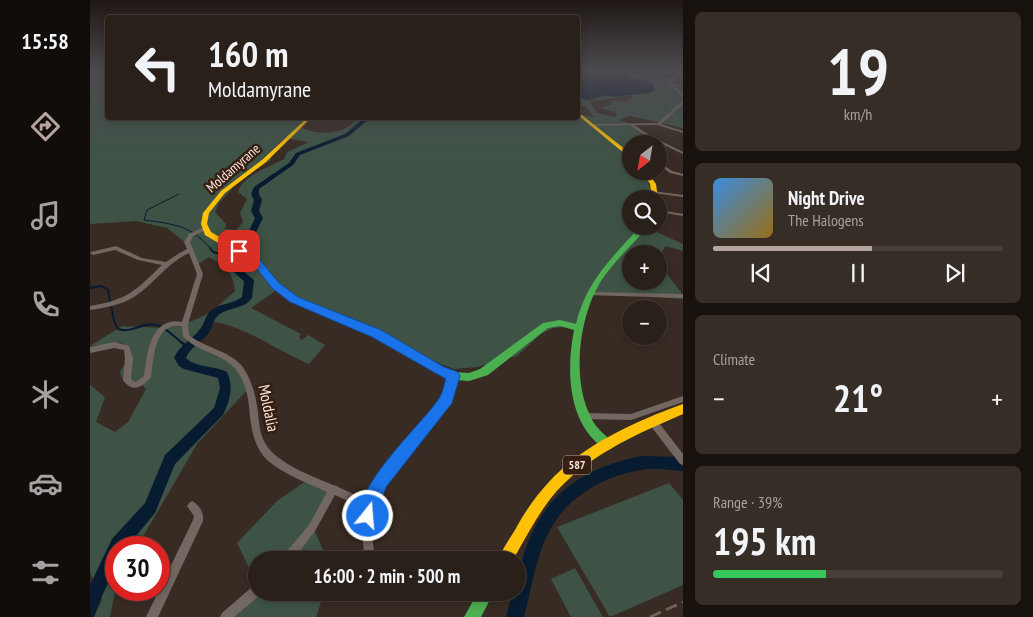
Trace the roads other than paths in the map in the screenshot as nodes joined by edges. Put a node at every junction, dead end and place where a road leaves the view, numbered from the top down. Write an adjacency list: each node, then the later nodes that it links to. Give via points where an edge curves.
1 (683, 102): 5 (street)
2 (580, 115): 6 (street)
3 (307, 120): 16 (street, Moldamyrane, via 266,160 217,198 206,216)
4 (630, 124): 5 (street); 6 (street); 9 (street)
5 (659, 124): 7 (street)
6 (591, 125): 8 (street)
7 (683, 132)
8 (622, 148)
9 (683, 154)
10 (668, 169): 11 (street, via 678,176)
11 (683, 175)
12 (667, 195): 13 (street)
13 (683, 196)
14 (667, 212): 15 (street)
15 (683, 215)
16 (204, 229): 18 (street, via 189,238); 27 (street, via 256,262 276,286 294,300 376,334)
17 (637, 235): 21 (street, via 603,272)
18 (190, 250): 20 (street); 24 (street, via 200,274)
19 (94, 252): 20 (street, via 116,248 140,259)
20 (165, 264): 23 (street, via 136,293 109,305)
21 (589, 294): 22 (street); 25 (street)
22 (683, 296)
23 (90, 308)
24 (184, 324): 26 (street, via 164,328 156,339 147,377 137,385 127,380 127,348 114,345); 34 (street, Moldalia, via 184,333 192,342 227,357 241,371 253,397 259,440 268,455)
25 (580, 328): 27 (street, via 554,323 546,325 484,372 469,377); 30 (street, via 577,389)
26 (90, 350)
27 (454, 376): 36 (street, via 447,399 387,472)
28 (683, 399): 30 (street, via 631,417)
29 (683, 408): 31 (street, 587)
30 (584, 416): 32 (street, via 588,426)
31 (652, 422): 32 (street, 587); 33 (street)
32 (607, 445): 39 (street, 587, via 553,486)
33 (682, 459)
34 (334, 489): 36 (street, Moldalia); 37 (street, via 312,528)
35 (192, 506): 42 (street, via 198,521)
36 (369, 506): 38 (street, via 366,526)
37 (294, 551)
38 (369, 551)
39 (511, 551)
40 (248, 598): 43 (street)
41 (482, 601): 44 (street)
42 (152, 617)
43 (226, 617)
44 (472, 617)

